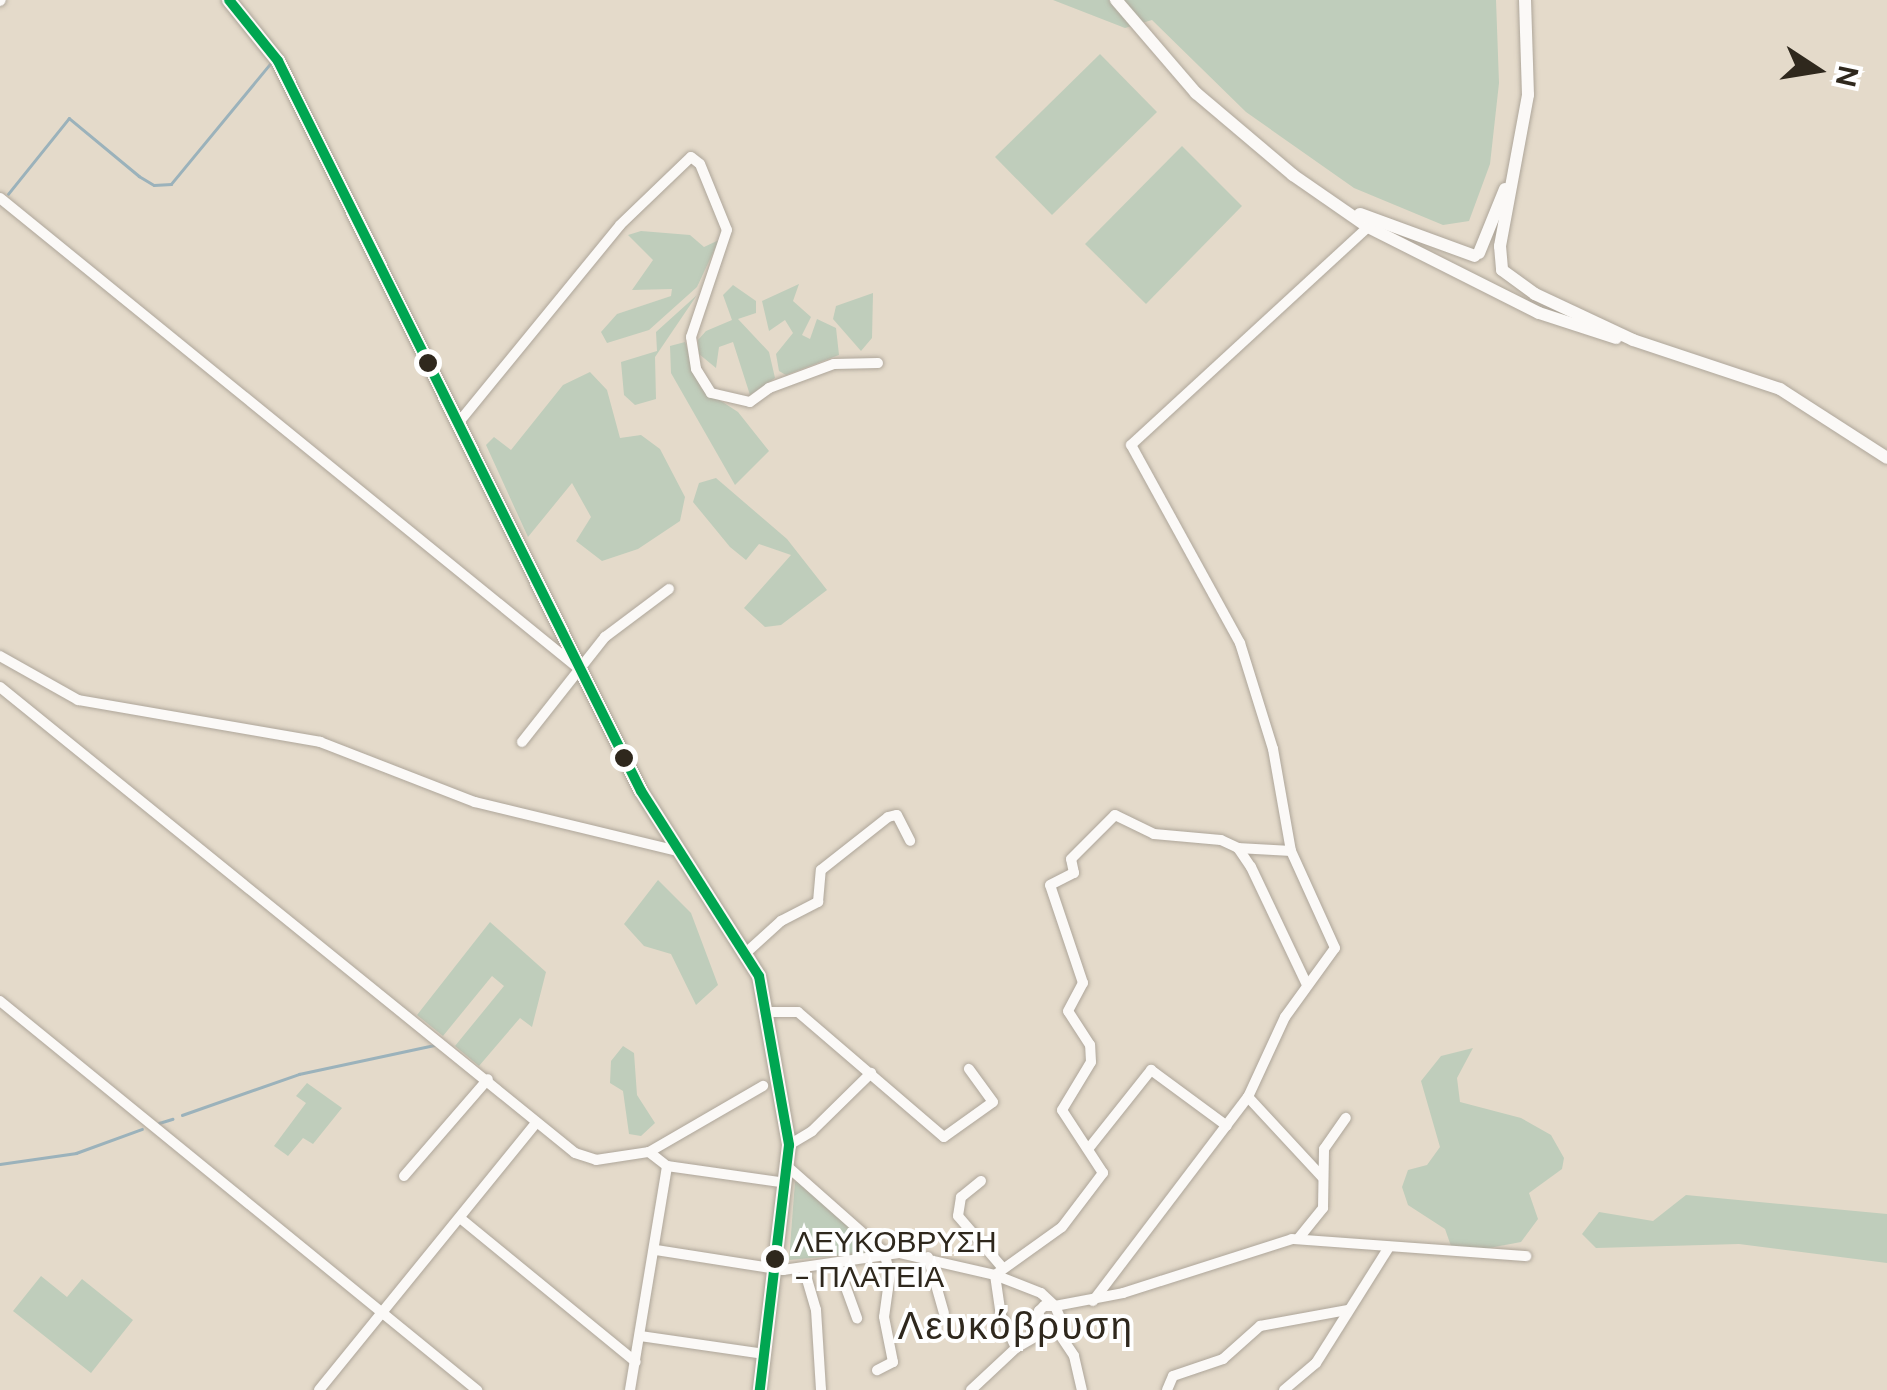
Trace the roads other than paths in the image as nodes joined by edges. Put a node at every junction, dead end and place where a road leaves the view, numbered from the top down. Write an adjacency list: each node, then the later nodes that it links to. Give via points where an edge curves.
1 (1116, 0): 6 (street, via 1196,93 1293,175)
2 (1525, 0): 4 (street, via 1530,70)
3 (235, 2): 13 (main road, via 278,61)
4 (1517, 158): 8 (street); 9 (street)
5 (0, 198): 17 (street)
6 (1348, 210): 7 (street); 8 (street)
7 (1368, 227): 10 (street); 23 (street, via 1131,445 1240,643 1273,749)
8 (1477, 254): 9 (street); 10 (street)
9 (1502, 266): 10 (street); 11 (street, via 1535,294)
10 (1479, 282): 11 (street, via 1572,326)
11 (1633, 340): 14 (street, via 1780,389)
12 (878, 364): 13 (street, via 834,364 768,388 750,402 711,393 696,369 691,337 727,230 692,157 620,225)
13 (459, 422): 17 (main road)
14 (1887, 458)
15 (670, 589): 17 (street, via 625,619)
16 (0, 656): 22 (street, via 78,700 320,742 474,802)
17 (580, 669): 19 (street); 22 (main road)
18 (0, 687): 30 (street)
19 (522, 742)
20 (910, 840): 24 (street, via 896,815 888,818 820,870 818,902 781,921)
21 (1238, 848): 23 (street); 25 (street); 37 (street, via 1208,836 1154,834 1115,816 1071,859 1074,873 1050,884 1083,983 1068,1011 1090,1045 1091,1062 1062,1110)
22 (674, 850): 24 (main road)
23 (1291, 851): 25 (street, via 1335,948)
24 (748, 951): 27 (main road)
25 (1306, 983): 32 (street)
26 (0, 1001): 58 (street, via 318,1263)
27 (769, 1012): 29 (street, via 798,1012); 36 (main road)
28 (969, 1070): 29 (street, via 993,1102 944,1138)
29 (871, 1073): 36 (street)
30 (488, 1079): 34 (street); 41 (street)
31 (763, 1086): 38 (street)
32 (1248, 1097): 35 (street); 42 (street)
33 (1346, 1118): 42 (street, via 1328,1139)
34 (537, 1122): 38 (street, via 584,1158); 44 (street)
35 (1227, 1126): 37 (street, via 1151,1070); 55 (street)
36 (789, 1145): 40 (main road)
37 (1089, 1148): 54 (street, via 1103,1173 1062,1226)
38 (649, 1152): 39 (street)
39 (667, 1166): 40 (street); 47 (street)
40 (787, 1175): 48 (street); 53 (main road)
41 (404, 1176)
42 (1323, 1177): 45 (street, via 1323,1208)
43 (982, 1182): 54 (street, via 961,1198 958,1216)
44 (460, 1218): 58 (street); 68 (street)
45 (1298, 1239): 46 (street); 55 (street)
46 (1389, 1247): 49 (street); 59 (street)
47 (656, 1250): 53 (street); 64 (street)
48 (884, 1252): 50 (street); 51 (street); 69 (street, via 890,1274 884,1317 893,1362)
49 (1526, 1256)
50 (928, 1257): 54 (street); 61 (street)
51 (837, 1263): 52 (street); 62 (street)
52 (804, 1268): 53 (street); 74 (street, via 816,1310)
53 (775, 1269): 67 (main road)
54 (998, 1270): 56 (street); 66 (street, via 1001,1316)
55 (1093, 1301): 57 (street)
56 (1050, 1302): 57 (street); 60 (street); 63 (street)
57 (1079, 1304): 63 (street)
58 (386, 1310): 70 (street); 71 (street)
59 (1348, 1310): 77 (street, via 1260,1326 1223,1359 1173,1376); 78 (street, via 1316,1364)
60 (1039, 1313): 63 (street, via 1044,1326); 65 (street)
61 (944, 1314)
62 (857, 1318)
63 (1056, 1324): 65 (street); 76 (street, via 1074,1356)
64 (640, 1336): 67 (street); 68 (street)
65 (1032, 1337): 66 (street)
66 (1016, 1348): 75 (street)
67 (764, 1354): 73 (main road)
68 (636, 1362): 72 (street)
69 (876, 1370)
70 (319, 1390)
71 (477, 1390)
72 (630, 1390)
73 (760, 1390)
74 (821, 1390)
75 (972, 1390)
76 (1082, 1390)
77 (1167, 1390)
78 (1284, 1390)

